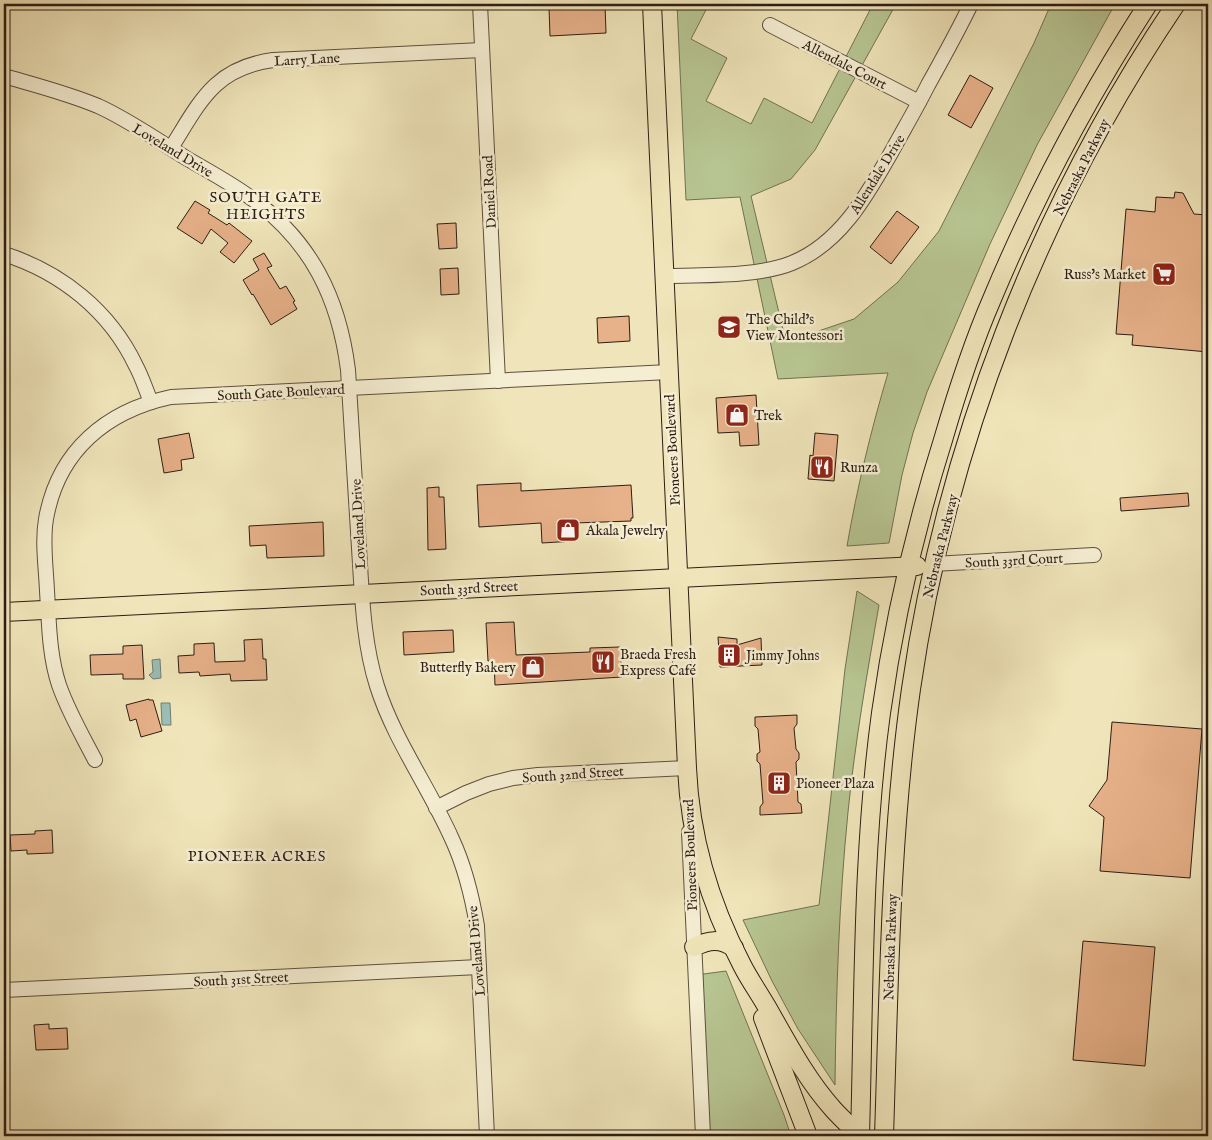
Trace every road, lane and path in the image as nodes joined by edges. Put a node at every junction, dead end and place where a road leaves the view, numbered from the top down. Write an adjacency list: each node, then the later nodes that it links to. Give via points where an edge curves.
1 (480, 4): 7 (street, Daniel Road)
2 (652, 4): 12 (main road, Pioneers Boulevard)
3 (971, 4): 9 (street, Allendale Drive)
4 (1148, 4): 19 (main road, Nebraska Parkway, via 1081,114 991,300 951,411)
5 (1176, 4): 18 (main road, Nebraska Parkway, via 1094,139 1027,278 973,424)
6 (770, 25): 9 (street, Allendale Court)
7 (482, 50): 10 (street, Larry Lane, via 257,62 216,84); 14 (street, Daniel Road)
8 (4, 76): 10 (street, Loveland Drive, via 98,106)
9 (919, 102): 12 (street, Allendale Drive, via 870,189 840,229 818,249 793,263 768,270)
10 (171, 148): 15 (street, Loveland Drive, via 269,211 302,247 326,285 339,320)
11 (4, 254): 16 (street, via 43,269 64,282 104,318 122,340)
12 (664, 276): 13 (main road, Pioneers Boulevard)
13 (669, 372): 14 (street, South Gate Boulevard); 20 (main road, Pioneers Boulevard)
14 (498, 381): 15 (street, South Gate Boulevard)
15 (349, 388): 16 (street, South Gate Boulevard, via 171,397); 21 (street, Loveland Drive)
16 (151, 402): 22 (street, South Gate Boulevard, via 116,416 99,428 81,445 58,480 45,533)
17 (1094, 555): 18 (street, South 33rd Court)
18 (933, 564): 19 (main road, South 33rd Street); 37 (main road, Nebraska Parkway, via 911,691 897,816)
19 (907, 566): 20 (main road, South 33rd Street); 36 (main road, Nebraska Parkway, via 885,689 873,788)
20 (678, 578): 21 (main road, South 33rd Street); 25 (main road, Pioneers Boulevard)
21 (362, 593): 22 (main road, South 33rd Street); 27 (street, Loveland Drive, via 370,659 377,687)
22 (48, 609): 23 (main road, South 33rd Street); 24 (street, South Gate Boulevard, via 53,660 59,683)
23 (4, 612)
24 (95, 760)
25 (686, 768): 26 (main road, Pioneers Boulevard); 27 (street, South 32nd Street, via 514,778 489,784)
26 (688, 798): 28 (street, Pioneers Boulevard); 29 (main road, via 703,868)
27 (436, 808): 31 (street, Loveland Drive, via 452,838 472,895)
28 (694, 947): 29 (main road, via 712,940); 34 (street, Pioneers Boulevard)
29 (734, 948): 30 (main road)
30 (742, 966): 35 (main road); 36 (main road, via 804,1070 833,1109)
31 (479, 967): 32 (street, South 31st Street); 33 (street, Loveland Drive)
32 (4, 990)
33 (486, 1136)
34 (703, 1136)
35 (808, 1136)
36 (860, 1136)
37 (884, 1136)

